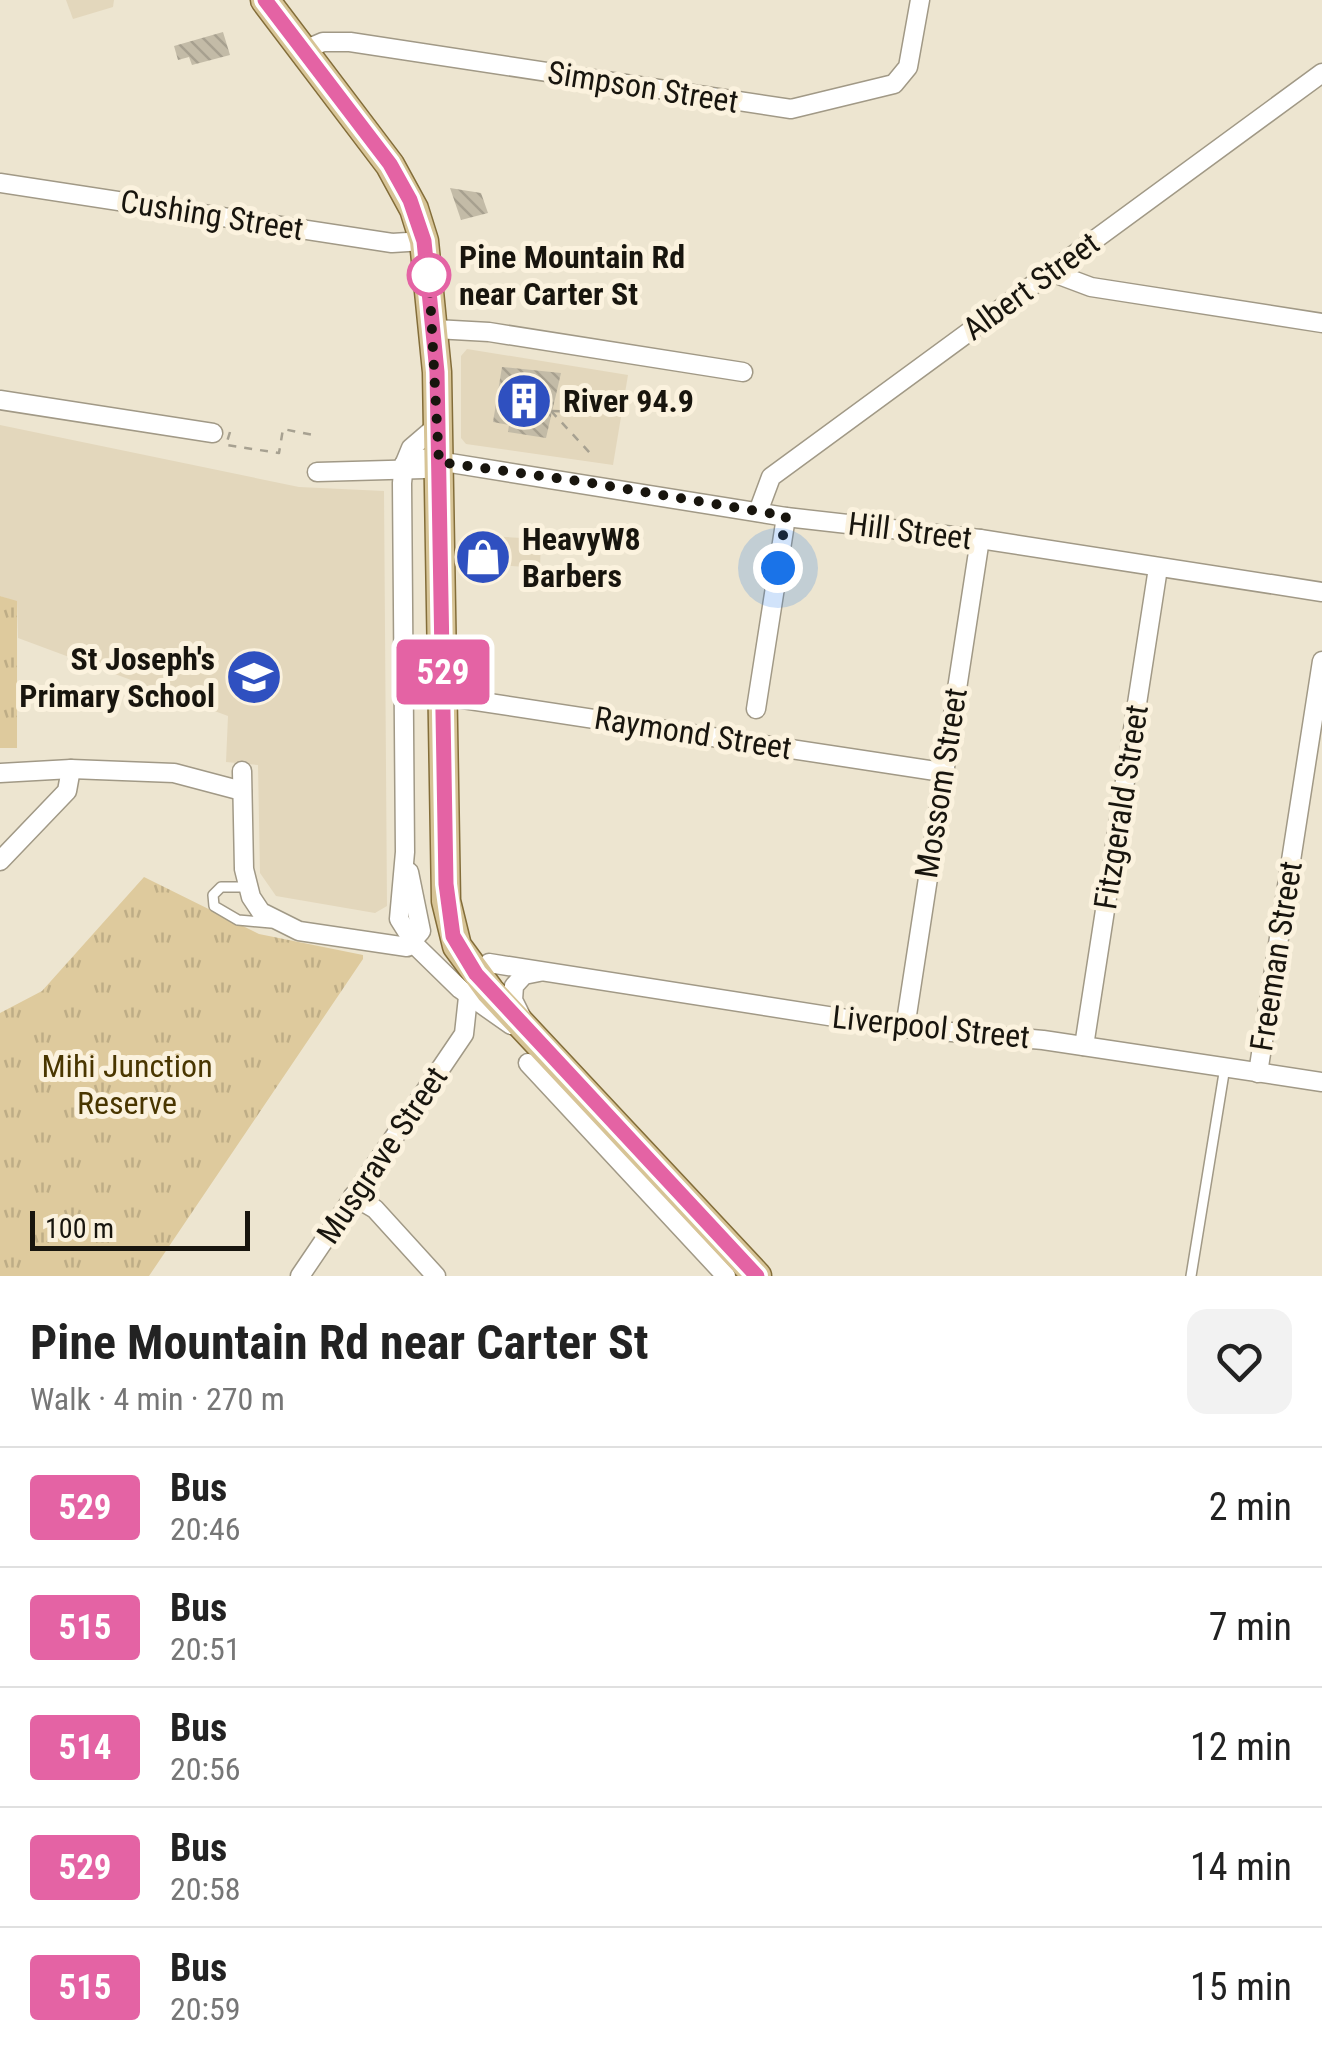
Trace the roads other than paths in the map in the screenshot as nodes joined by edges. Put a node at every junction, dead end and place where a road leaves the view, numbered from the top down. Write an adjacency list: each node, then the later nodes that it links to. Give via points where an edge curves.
1 (265, 0): 3 (main road)
2 (920, 0): 3 (street, Simpson Street, via 912,54 894,84 791,109 350,42)
3 (302, 50): 6 (main road, via 390,164)
4 (1322, 73): 7 (street, Albert Street)
5 (0, 183): 6 (street, Cushing Street, via 392,243)
6 (424, 241): 9 (main road)
7 (1051, 272): 8 (street, via 1091,286); 17 (street, Albert Street, via 771,477)
8 (1322, 323)
9 (434, 329): 10 (street); 12 (main road)
10 (744, 372)
11 (0, 400): 13 (street)
12 (439, 424): 14 (main road); 15 (street, via 410,448)
13 (214, 433)
14 (439, 462): 15 (street, Hill Street, via 422,456); 17 (street, Hill Street); 23 (main road)
15 (404, 467): 16 (street, Hill Street); 33 (street)
16 (317, 472)
17 (758, 512): 18 (street, Hill Street)
18 (786, 516): 19 (street, Hill Street); 24 (street)
19 (980, 539): 20 (street, Hill Street); 27 (street, Mossom Street)
20 (1158, 568): 21 (street, Hill Street); 43 (street, Fitzgerald Street)
21 (1322, 592)
22 (1322, 661): 46 (street, Freeman Street)
23 (444, 696): 27 (street, Raymond Street); 32 (main road)
24 (756, 709)
25 (71, 769): 28 (street); 29 (street, via 174,773); 30 (street, via 66,791)
26 (242, 770): 29 (street)
27 (942, 772): 41 (street, Mossom Street)
28 (0, 773)
29 (242, 792): 31 (street)
30 (0, 861)
31 (248, 887): 34 (street, via 260,912); 34 (lane, via 222,887 214,893 214,906 238,920)
32 (446, 901): 33 (street); 44 (main road, via 465,960)
33 (404, 909): 35 (street, via 391,931); 36 (street, via 421,932)
34 (278, 924): 35 (street)
35 (369, 941): 36 (street)
36 (414, 944): 39 (street)
37 (489, 964): 38 (street, Liverpool Street)
38 (539, 972): 41 (street, Liverpool Street); 44 (street, via 522,976 512,993)
39 (468, 997): 40 (street); 42 (street, Musgrave Street)
40 (505, 1022): 42 (street, Musgrave Street); 44 (street)
41 (905, 1028): 43 (street, Liverpool Street)
42 (464, 1034): 48 (street, Musgrave Street)
43 (1084, 1046): 45 (street, Liverpool Street)
44 (531, 1050): 51 (street); 52 (main road)
45 (1225, 1067): 46 (street, Liverpool Street); 53 (lane)
46 (1258, 1073): 47 (street, Liverpool Street)
47 (1322, 1082)
48 (353, 1196): 49 (street, Musgrave Street); 50 (street, via 375,1209)
49 (300, 1276)
50 (436, 1276)
51 (726, 1276)
52 (758, 1276)
53 (1191, 1276)

